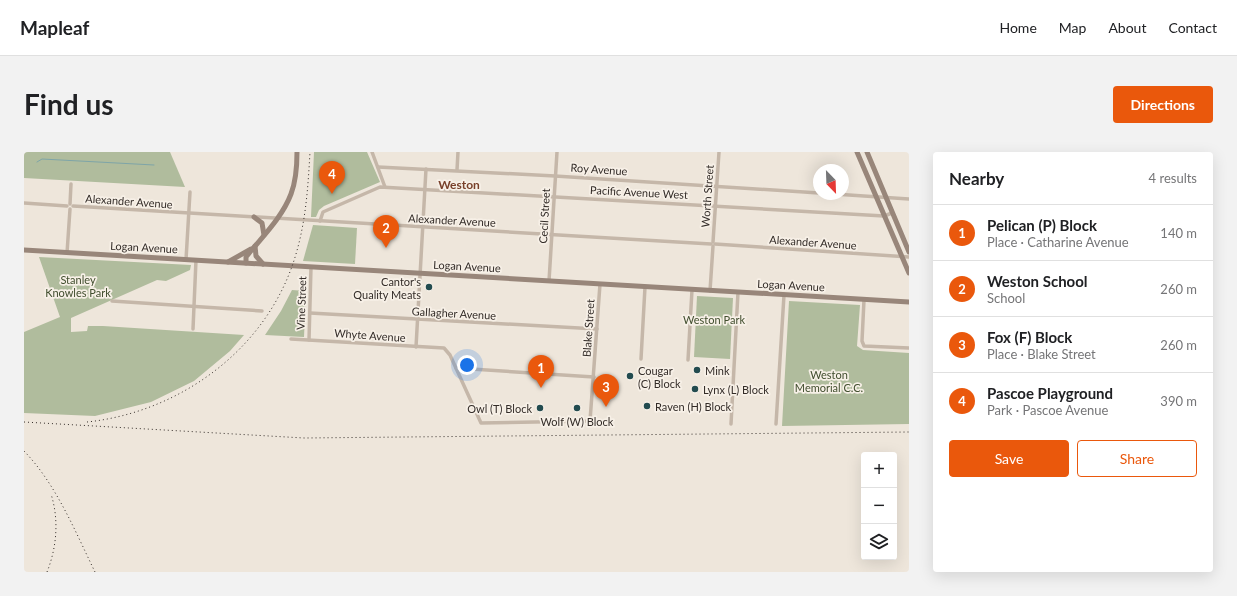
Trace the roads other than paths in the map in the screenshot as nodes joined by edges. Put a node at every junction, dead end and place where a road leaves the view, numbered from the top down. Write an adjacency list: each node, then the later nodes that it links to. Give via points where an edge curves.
1 (298, 152): 30 (main road, via 292,192)
2 (372, 152): 8 (street)
3 (458, 152): 10 (street)
4 (557, 152): 11 (street, Cecil Street)
5 (719, 152): 13 (street, Worth Street)
6 (857, 152): 20 (main road)
7 (867, 152): 21 (main road)
8 (378, 167): 9 (street, Roy Avenue); 14 (street)
9 (426, 169): 10 (street, Roy Avenue); 15 (street)
10 (458, 170): 11 (street, Roy Avenue)
11 (556, 176): 13 (street, Roy Avenue); 19 (street, Cecil Street)
12 (71, 184): 25 (street)
13 (717, 185): 17 (street, Roy Avenue); 24 (street, Worth Street)
14 (385, 187): 15 (street, Pacific Avenue West); 31 (street, via 322,212)
15 (424, 189): 19 (street, Pacific Avenue West); 32 (street)
16 (190, 192): 27 (street)
17 (813, 193)
18 (849, 195): 20 (street)
19 (554, 196): 24 (street, Pacific Avenue West); 33 (street, Cecil Street)
20 (876, 197): 21 (street); 28 (main road)
21 (885, 197): 22 (street); 26 (main road)
22 (909, 199)
23 (24, 204): 25 (street, Alexander Avenue)
24 (715, 205): 28 (street, Pacific Avenue West); 35 (street, Worth Street)
25 (70, 206): 27 (street, Alexander Avenue); 39 (street)
26 (892, 213): 28 (street, Pacific Avenue West); 38 (main road)
27 (189, 214): 29 (street, Alexander Avenue); 42 (street)
28 (884, 216): 40 (main road)
29 (254, 217): 30 (street, Alexander Avenue); 34 (main road, via 262,223)
30 (276, 219): 31 (street, Alexander Avenue); 34 (main road)
31 (320, 221): 32 (street, Alexander Avenue)
32 (422, 227): 33 (street, Alexander Avenue); 48 (street)
33 (552, 234): 35 (street, Alexander Avenue); 50 (street, Cecil Street)
34 (264, 235): 36 (main road)
35 (713, 244): 40 (street, Alexander Avenue); 54 (street, Worth Street)
36 (255, 246): 44 (main road); 45 (main road, via 246,258); 46 (main road, via 256,256)
37 (24, 250): 39 (main road, Logan Avenue)
38 (909, 252)
39 (67, 253): 42 (main road, Logan Avenue)
40 (903, 257): 41 (street, Alexander Avenue); 49 (main road)
41 (909, 257)
42 (186, 260): 43 (main road, Logan Avenue)
43 (196, 260): 44 (main road, Logan Avenue); 62 (street)
44 (227, 262): 45 (main road, Logan Avenue)
45 (246, 263): 46 (main road, Logan Avenue)
46 (263, 264): 47 (main road, Logan Avenue)
47 (311, 267): 48 (main road, Logan Avenue); 64 (street, Vine Street)
48 (420, 273): 50 (main road, Logan Avenue); 65 (street)
49 (909, 273)
50 (549, 281): 51 (main road, Logan Avenue)
51 (600, 284): 52 (main road, Logan Avenue); 67 (street, Blake Street)
52 (645, 287): 53 (main road, Logan Avenue); 72 (street)
53 (692, 290): 54 (main road, Logan Avenue); 73 (street)
54 (710, 291): 55 (main road, Logan Avenue)
55 (738, 292): 56 (main road, Logan Avenue); 76 (street)
56 (784, 295): 58 (main road, Logan Avenue); 77 (street)
57 (909, 299): 60 (main road)
58 (864, 300): 60 (main road, Logan Avenue); 71 (street, via 862,344)
59 (112, 301): 62 (street)
60 (903, 302): 61 (main road, Logan Avenue)
61 (909, 302)
62 (194, 307): 63 (street); 66 (street)
63 (262, 311)
64 (310, 313): 65 (street, Gallagher Avenue); 69 (street, Vine Street)
65 (417, 320): 67 (street, Gallagher Avenue); 70 (street)
66 (193, 329)
67 (597, 329): 75 (street, Blake Street)
68 (292, 339): 69 (street, Whyte Avenue)
69 (309, 340): 70 (street, Whyte Avenue)
70 (416, 347): 74 (street, Whyte Avenue, via 444,348)
71 (909, 348)
72 (641, 358)
73 (688, 360)
74 (456, 368): 75 (street); 75 (street, Blake Street, via 479,421 484,423 590,420)
75 (594, 377)
76 (731, 424)
77 (776, 424)

